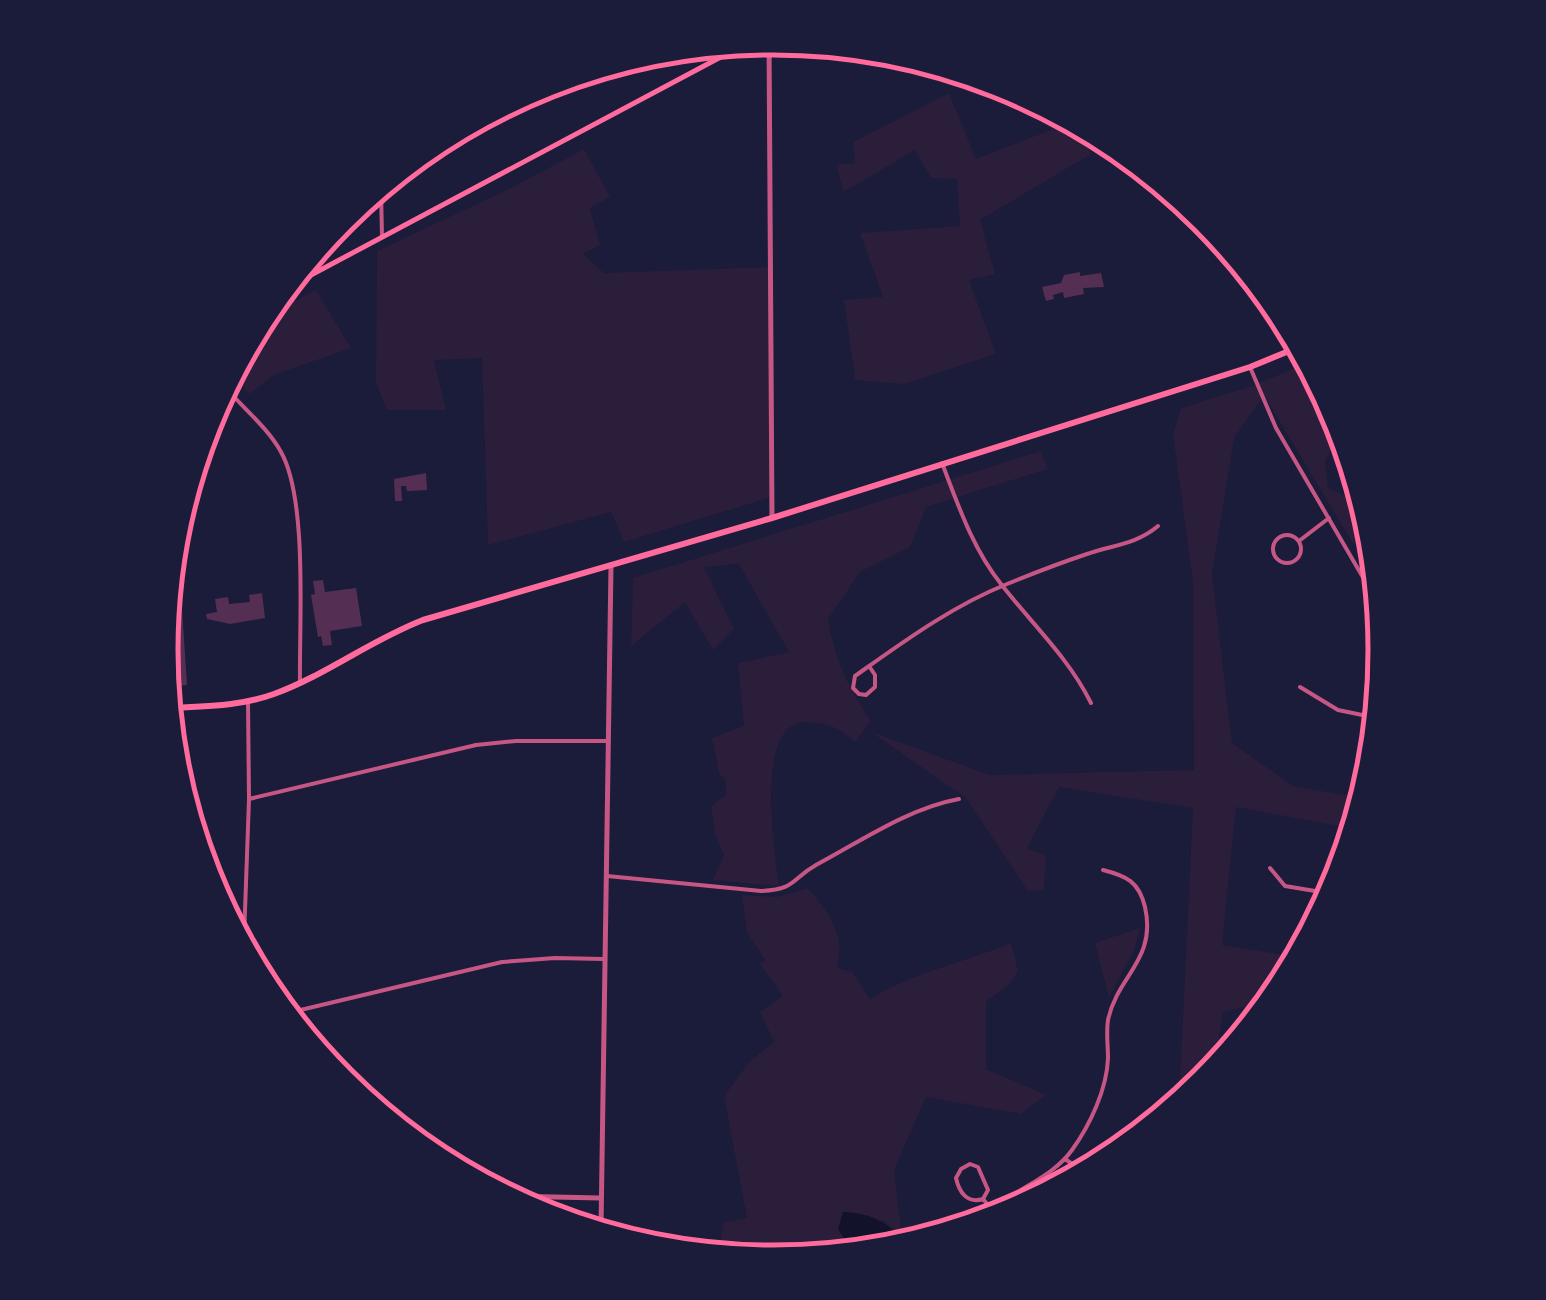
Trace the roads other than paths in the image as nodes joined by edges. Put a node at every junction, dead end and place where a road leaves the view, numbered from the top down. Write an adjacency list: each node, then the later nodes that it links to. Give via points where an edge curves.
1 (770, 55): 10 (street)
2 (720, 57): 4 (main road)
3 (381, 203): 4 (street)
4 (382, 237): 5 (main road)
5 (313, 274)
6 (1287, 352): 7 (highway)
7 (1250, 367): 9 (highway); 11 (street, via 1276,428)
8 (234, 397): 18 (street, via 273,439 294,487)
9 (942, 463): 10 (highway); 16 (street)
10 (772, 518): 14 (highway)
11 (1329, 518): 13 (street); 15 (street)
12 (1158, 526): 16 (street, via 1143,539)
13 (1299, 541): 13 (street, via 1278,538 1277,558 1294,562 1302,550)
14 (610, 563): 18 (highway, via 412,624); 24 (street)
15 (1364, 578)
16 (1002, 586): 17 (street); 21 (street, via 1068,664)
17 (870, 666): 17 (street, via 876,687 859,694 852,681)
18 (300, 682): 20 (highway)
19 (1300, 687): 23 (street, via 1338,710)
20 (248, 702): 22 (highway); 25 (street)
21 (1091, 703)
22 (181, 707)
23 (1364, 716)
24 (610, 741): 25 (street, via 476,745); 29 (street)
25 (249, 799): 31 (street)
26 (959, 800): 29 (street, via 911,815 785,888)
27 (1270, 868): 30 (street, via 1285,886)
28 (1103, 870): 34 (street, via 1135,883 1148,920 1147,942 1112,1007 1102,1091)
29 (607, 876): 32 (street)
30 (1318, 890)
31 (244, 922)
32 (604, 959): 33 (street, via 502,962); 38 (street)
33 (300, 1010)
34 (1065, 1159): 35 (street); 36 (street)
35 (1072, 1164)
36 (1024, 1189)
37 (538, 1197): 38 (street)
38 (601, 1198): 41 (street)
39 (983, 1199): 39 (street, via 975,1202 958,1188 956,1178 970,1164 988,1190); 40 (street)
40 (988, 1205)
41 (601, 1219)

